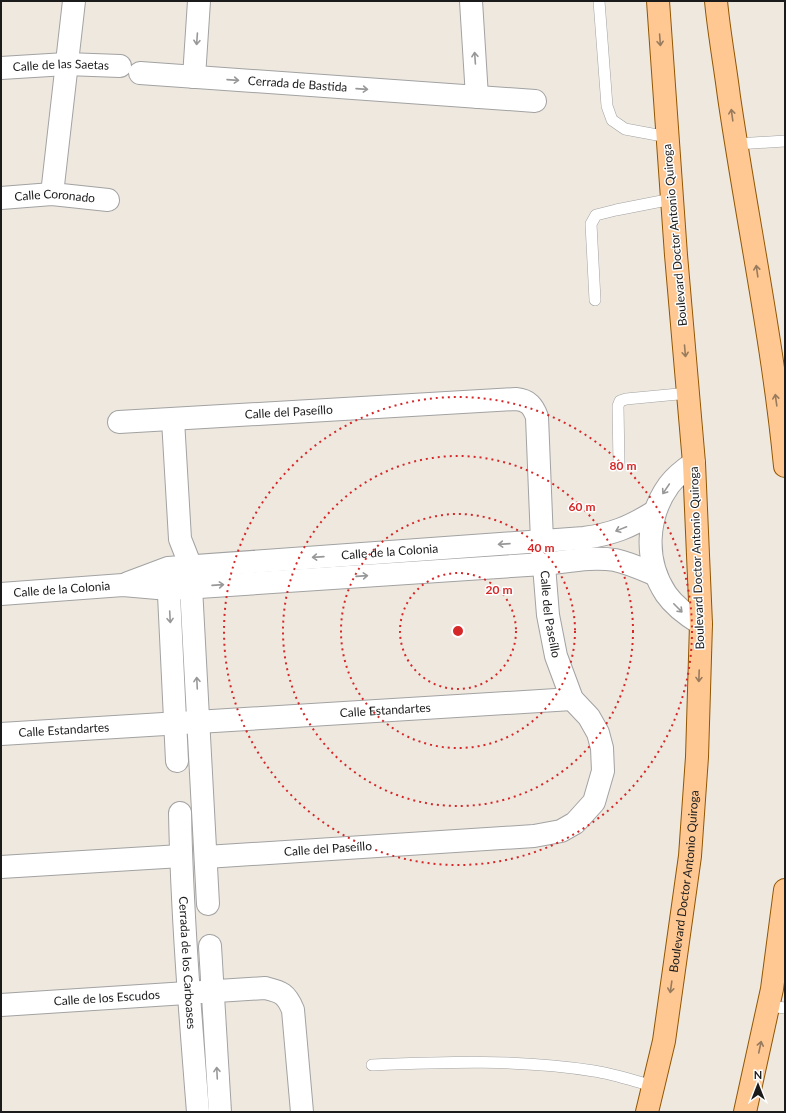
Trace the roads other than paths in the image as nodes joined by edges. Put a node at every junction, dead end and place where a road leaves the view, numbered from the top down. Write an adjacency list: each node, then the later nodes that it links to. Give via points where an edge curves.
1 (74, 1): 7 (street)
2 (199, 1): 9 (street, one-way to 9)
3 (471, 1): 10 (street, one-way to 3)
4 (598, 1): 12 (lane, via 607,106 612,120 625,129)
5 (658, 1): 12 (main road, Boulevard Doctor Antonio Quiroga, one-way to 12)
6 (716, 1): 14 (main road, one-way to 6)
7 (66, 64): 8 (street, Calle de las Saetas); 9 (street, Calle de las Saetas); 15 (street)
8 (1, 68)
9 (194, 77): 10 (street, Cerrada de Bastida, one-way to 10)
10 (477, 97): 11 (street, Cerrada de Bastida)
11 (535, 101)
12 (668, 137): 17 (main road, Boulevard Doctor Antonio Quiroga)
13 (785, 141): 14 (lane)
14 (736, 144): 23 (main road, one-way to 14)
15 (52, 194): 16 (street, Calle Coronado); 18 (street, Calle Coronado)
16 (1, 198)
17 (672, 199): 19 (lane, via 596,215 591,224); 20 (main road, Boulevard Doctor Antonio Quiroga, one-way to 20)
18 (108, 200)
19 (595, 300)
20 (689, 393): 24 (main road, Boulevard Doctor Antonio Quiroga); 25 (lane, via 620,401)
21 (173, 420): 22 (street, Calle del Paseíllo); 28 (street); 29 (street, Calle del Paseíllo, via 524,400 535,410 537,417)
22 (119, 422)
23 (784, 446): 26 (main road)
24 (694, 463): 27 (street, one-way to 27, via 670,484); 37 (main road, Boulevard Doctor Antonio Quiroga)
25 (620, 465)
26 (785, 466)
27 (654, 512): 29 (street, Calle de la Colonia, one-way to 29, via 621,530 603,536); 32 (street, via 649,544)
28 (180, 539): 31 (street); 33 (street)
29 (542, 541): 30 (street, Calle del Paseíllo); 33 (street, Calle de la Colonia, one-way to 33)
30 (543, 564): 32 (street, Calle de la Colonia, via 614,560); 33 (street, Calle de la Colonia, one-way to 30); 38 (street, Calle del Paseíllo, via 548,615 556,656)
31 (168, 568): 33 (street, Calle de la Colonia); 34 (street, Calle de la Colonia); 35 (street)
32 (656, 575): 37 (street, one-way to 37, via 666,595 682,612)
33 (191, 577): 35 (street, Calle de la Colonia); 39 (street, one-way to 33)
34 (123, 585): 35 (street, Calle de la Colonia); 36 (street, Calle de la Colonia)
35 (169, 589): 40 (street, one-way to 40)
36 (1, 594)
37 (701, 624): 55 (main road, Boulevard Doctor Antonio Quiroga, one-way to 55, via 697,757 690,856 664,1041)
38 (572, 699): 39 (street, Calle Estandartes); 45 (street, Calle del Paseíllo, via 589,717 598,733 602,748 603,771 594,802 575,824 561,831 534,836)
39 (199, 722): 40 (street, Calle Estandartes); 45 (street)
40 (174, 724): 41 (street, Calle Estandartes); 42 (street)
41 (1, 734)
42 (177, 761)
43 (180, 813): 44 (street, Cerrada de los Carboases)
44 (181, 856): 46 (street); 51 (street, Cerrada de los Carboases)
45 (206, 857): 48 (street)
46 (1, 867)
47 (785, 890): 53 (main road, via 772,989)
48 (208, 904)
49 (210, 946): 50 (street, Cerrada de los Carboases)
50 (213, 991): 51 (street, Calle de los Escudos); 58 (street, Cerrada de los Carboases, one-way to 50); 59 (street, Calle de los Escudos, via 265,988 280,992 288,998 293,1010)
51 (189, 992): 52 (street, Calle de los Escudos); 57 (street, Cerrada de los Carboases)
52 (1, 1004)
53 (777, 1007): 56 (main road, one-way to 53)
54 (372, 1065): 55 (lane, via 445,1062 544,1065 595,1071)
55 (653, 1086): 60 (main road, Boulevard Doctor Antonio Quiroga)
56 (749, 1107)
57 (198, 1112)
58 (220, 1112)
59 (302, 1112)
60 (647, 1112)

